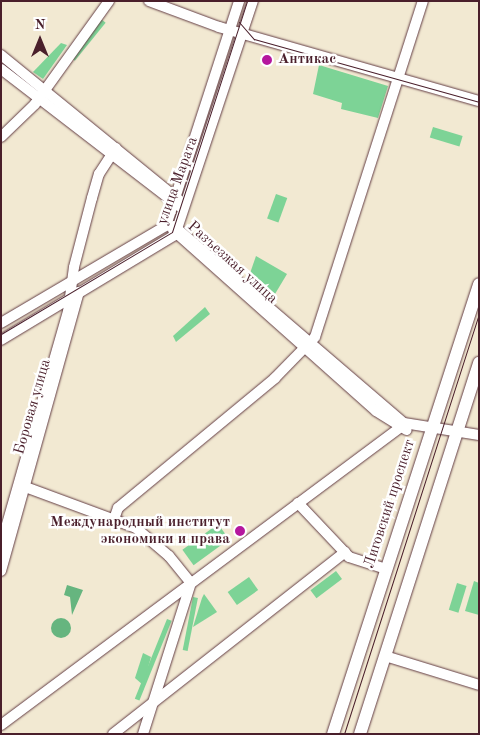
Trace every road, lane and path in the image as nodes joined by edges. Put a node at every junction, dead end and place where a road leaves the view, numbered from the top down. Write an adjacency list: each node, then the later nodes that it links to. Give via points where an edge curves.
1 (109, 1): 11 (street)
2 (149, 1): 6 (street)
3 (239, 1): 6 (street, улица Марата)
4 (253, 1): 7 (street, улица Марата)
5 (423, 1): 10 (street)
6 (230, 30): 7 (street); 15 (street, улица Марата)
7 (242, 33): 10 (street); 16 (street, улица Марата)
8 (1, 55): 11 (street, Разъезжая улица)
9 (1, 69): 11 (street, Разъезжая улица)
10 (398, 78): 12 (street); 25 (street)
11 (43, 94): 13 (street); 14 (street, Разъезжая улица)
12 (479, 101)
13 (1, 137)
14 (113, 151): 15 (street, Разъезжая улица); 19 (street, Боровая улица, via 99,174)
15 (176, 200): 16 (street, Разъезжая улица); 17 (street, улица Марата)
16 (187, 210): 18 (street, улица Марата)
17 (168, 222): 18 (street, Разъезжая улица); 19 (street, улица Марата)
18 (178, 232): 21 (street, улица Марата); 25 (street, Разъезжая улица)
19 (72, 282): 21 (street); 22 (street, Боровая улица); 23 (street, улица Марата)
20 (479, 284): 29 (main road, Лиговский проспект)
21 (81, 294): 22 (street, улица Марата); 31 (street, Боровая улица)
22 (70, 300): 24 (street, улица Марата); 31 (street, Боровая улица)
23 (1, 323)
24 (1, 340)
25 (308, 346): 27 (street, Разъезжая улица); 33 (street, via 118,508)
26 (479, 363): 28 (main road)
27 (402, 426): 29 (street); 32 (street)
28 (458, 430): 29 (street); 30 (street); 39 (main road)
29 (430, 432): 36 (main road, Лиговский проспект)
30 (479, 435)
31 (22, 486): 33 (street); 34 (street, Боровая улица); 37 (street, Боровая улица)
32 (298, 503): 35 (street); 38 (street)
33 (114, 519): 38 (street, via 144,534)
34 (1, 546)
35 (345, 552): 36 (street); 41 (street)
36 (386, 569): 45 (main road, Лиговский проспект)
37 (1, 571)
38 (190, 583): 41 (street); 42 (street)
39 (385, 656): 40 (street); 46 (main road)
40 (479, 685)
41 (152, 705): 43 (street); 44 (street)
42 (1, 725)
43 (145, 733)
44 (113, 734)
45 (333, 734)
46 (360, 734)

